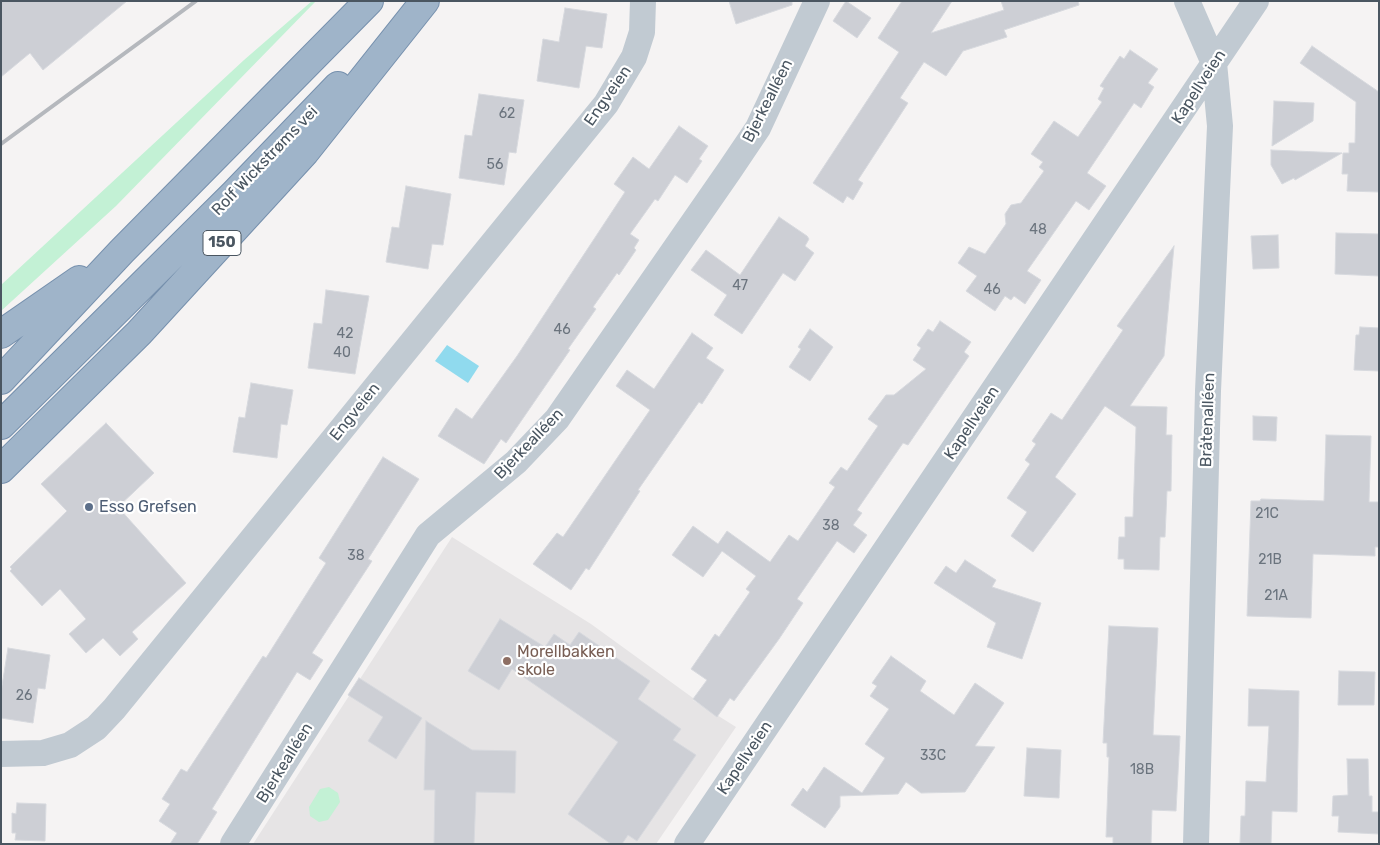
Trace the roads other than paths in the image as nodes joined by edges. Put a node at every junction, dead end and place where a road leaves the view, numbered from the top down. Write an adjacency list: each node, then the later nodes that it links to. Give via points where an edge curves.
1 (369, 1): 9 (highway)
2 (422, 1): 12 (highway, Rolf Wickstrøms vei / 150, via 220,208)
3 (426, 1): 13 (highway, 150, via 299,159 139,333)
4 (643, 1): 14 (street, Engveien, via 642,32 634,57 606,104 114,709 96,728 70,745 43,753)
5 (817, 1): 15 (street, Bjerkealléen, via 758,128 729,171 557,419 516,462 428,535)
6 (1187, 1): 8 (street, Bråtenalléen)
7 (1256, 1): 8 (street, Kapellveien)
8 (1214, 63): 16 (street, Kapellveien); 17 (street, Bråtenalléen, via 1220,126 1208,392)
9 (122, 251): 10 (highway); 11 (highway)
10 (1, 334)
11 (1, 380)
12 (1, 425)
13 (1, 469)
14 (1, 754)
15 (233, 844)
16 (687, 844)
17 (1196, 844)

